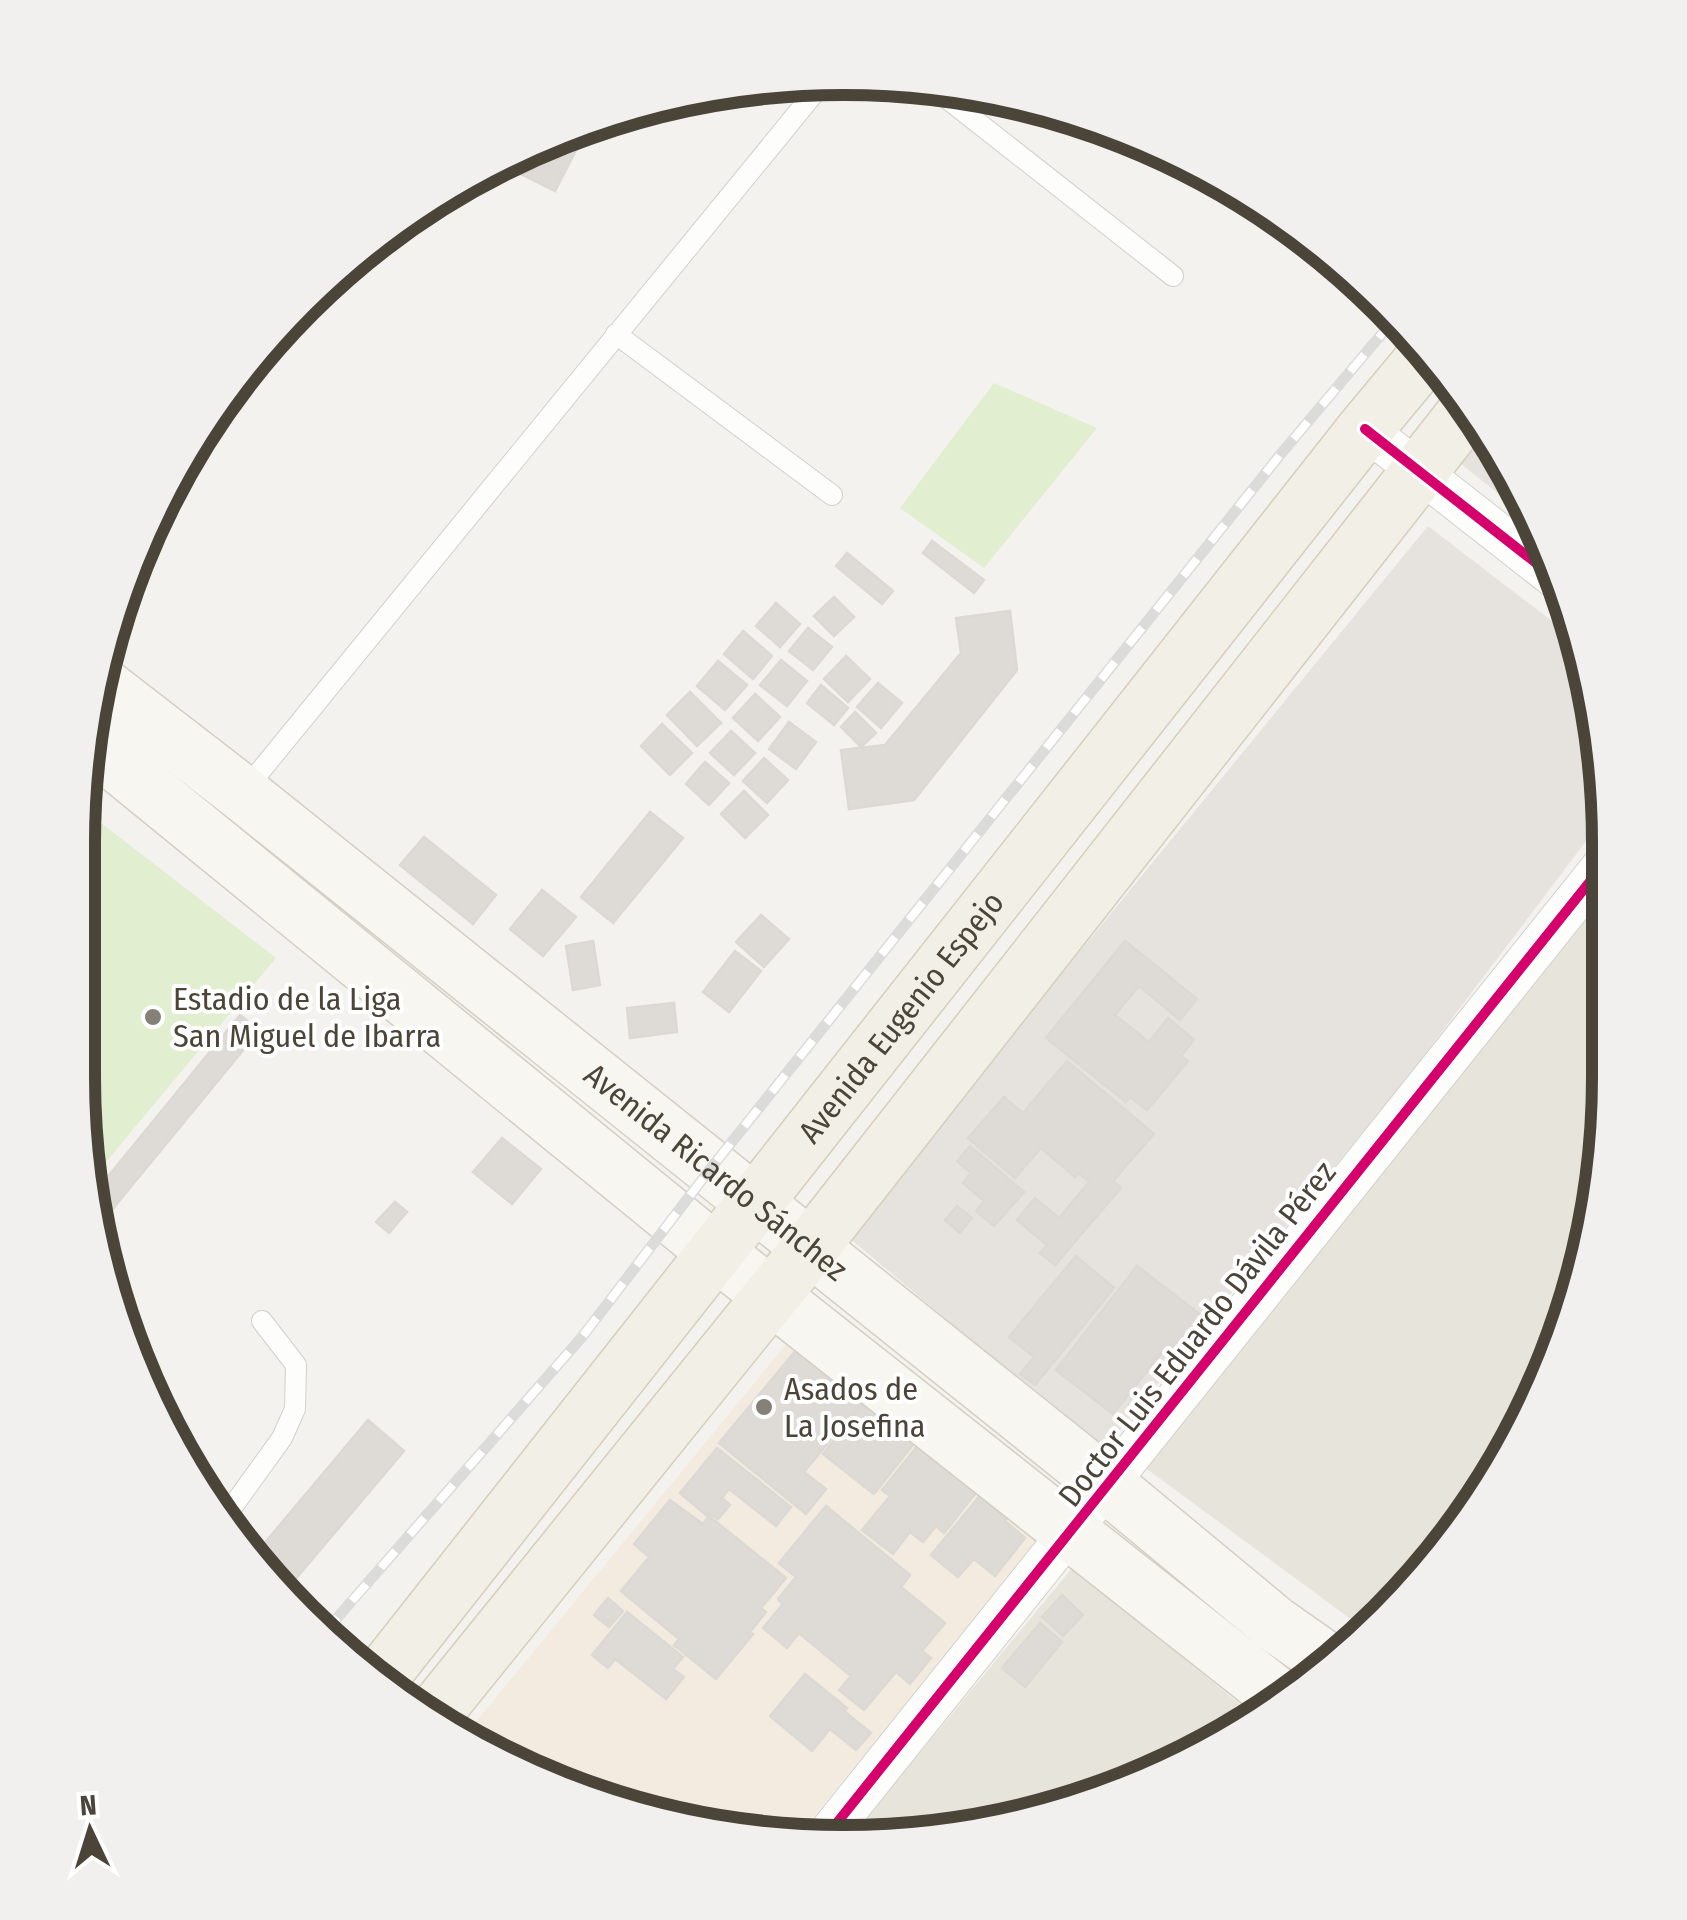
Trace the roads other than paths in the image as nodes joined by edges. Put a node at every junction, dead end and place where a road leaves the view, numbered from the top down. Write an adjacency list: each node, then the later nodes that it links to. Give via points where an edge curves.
1 (812, 96): 4 (lane)
2 (953, 103): 3 (lane)
3 (1173, 276)
4 (616, 334): 9 (lane); 13 (lane)
5 (1418, 365): 7 (main road, Avenida Eugenio Espejo)
6 (1460, 420): 8 (main road)
7 (1365, 429): 8 (street); 15 (main road, Avenida Eugenio Espejo)
8 (1418, 471): 10 (street); 16 (main road)
9 (832, 495)
10 (1538, 565)
11 (110, 691): 13 (main road, Avenida Ricardo Sánchez)
12 (101, 751): 17 (main road, Avenida Ricardo Sánchez)
13 (242, 793): 15 (main road, Avenida Ricardo Sánchez)
14 (1592, 879): 20 (street, Doctor Luis Eduardo Dávila Pérez)
15 (755, 1206): 16 (main road, Avenida Ricardo Sánchez); 17 (main road, Avenida Eugenio Espejo)
16 (810, 1248): 18 (main road); 20 (main road, Avenida Ricardo Sánchez)
17 (718, 1254): 18 (main road, Avenida Ricardo Sánchez); 24 (main road, Avenida Eugenio Espejo)
18 (772, 1294): 22 (main road, Avenida Ricardo Sánchez); 26 (main road)
19 (262, 1321): 21 (lane, via 296,1365 295,1409)
20 (1106, 1484): 22 (street, Doctor Luis Eduardo Dávila Pérez); 23 (main road, Avenida Ricardo Sánchez)
21 (232, 1508)
22 (1072, 1532): 25 (main road, Avenida Ricardo Sánchez); 27 (street, Doctor Luis Eduardo Dávila Pérez)
23 (1318, 1654)
24 (387, 1669)
25 (1270, 1691)
26 (440, 1706)
27 (835, 1825)

